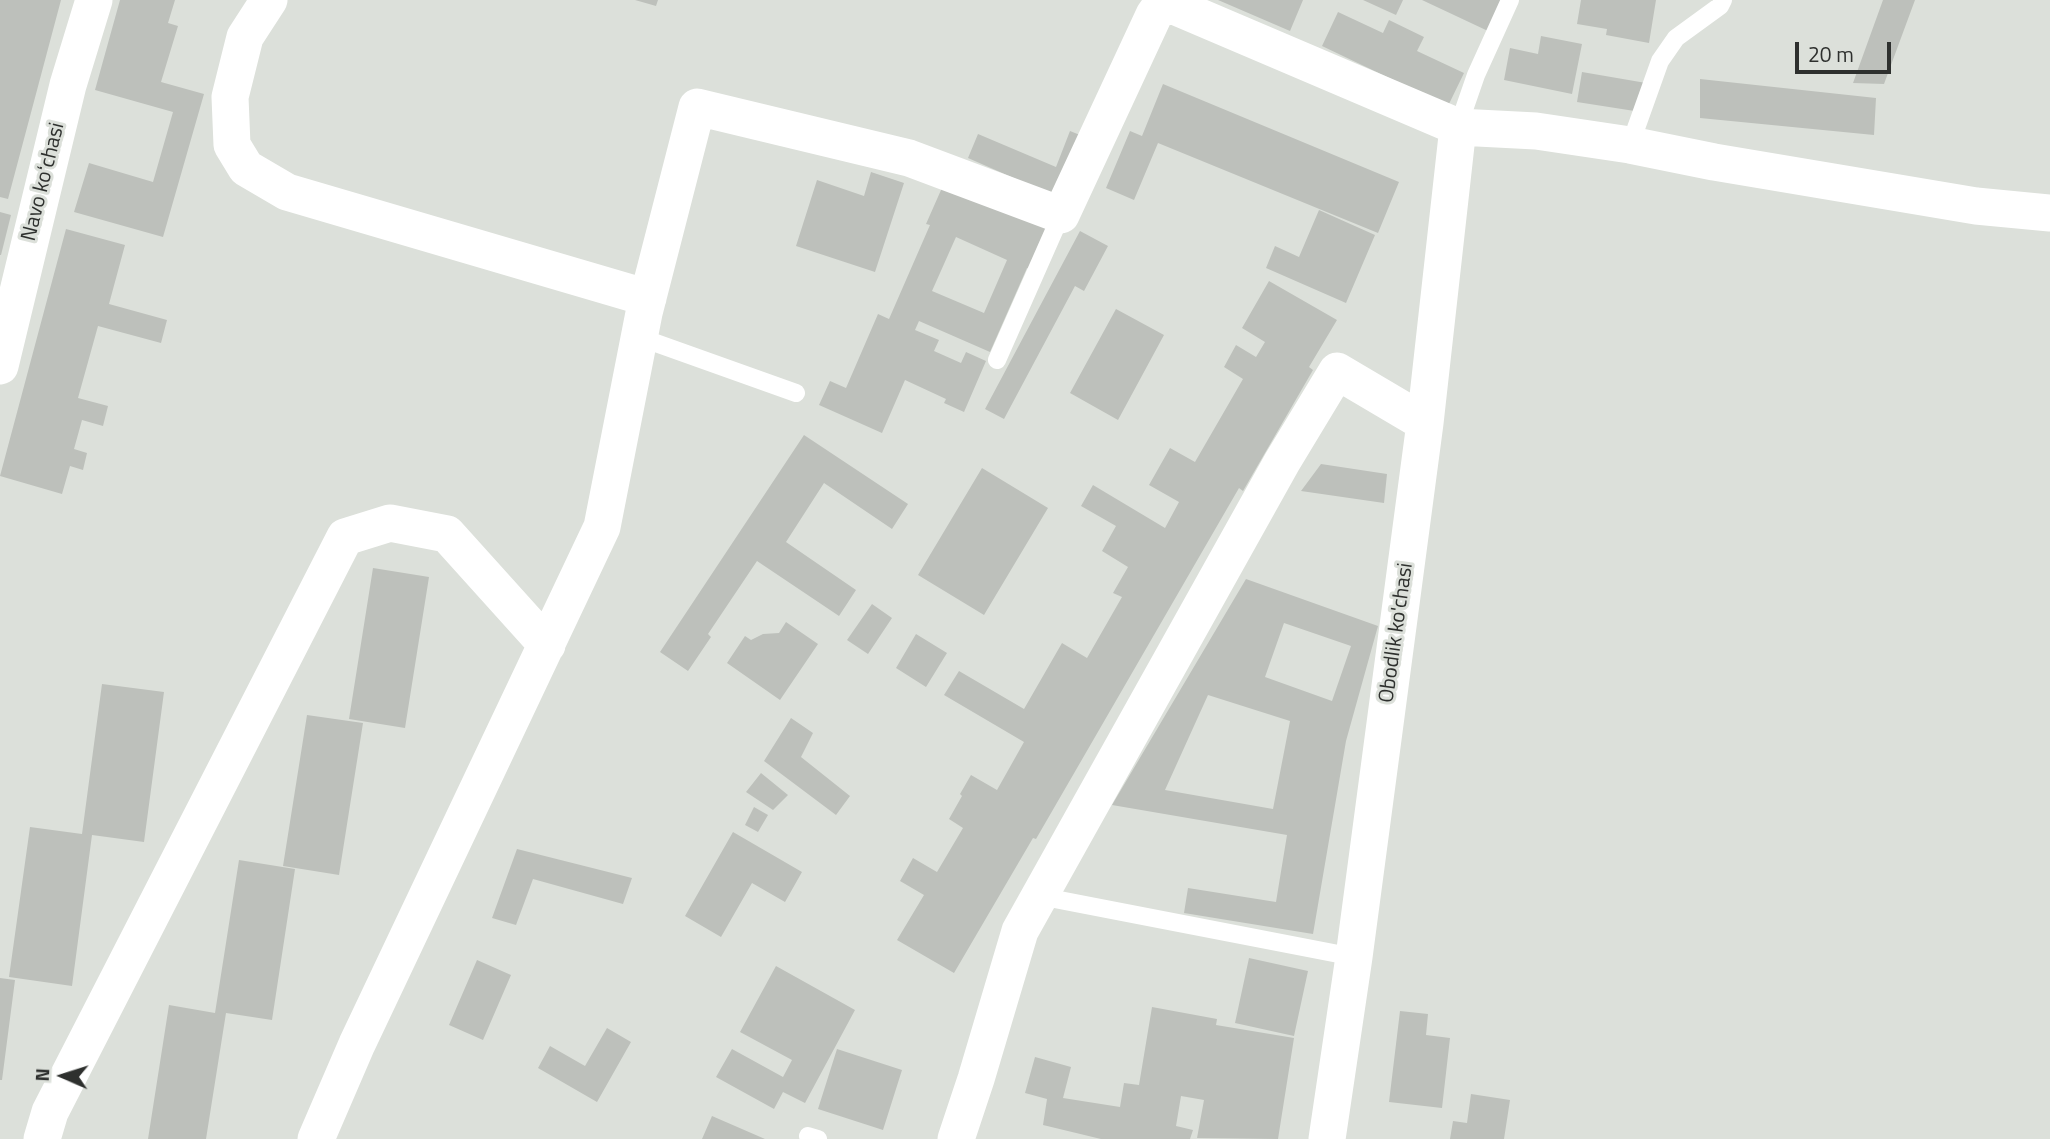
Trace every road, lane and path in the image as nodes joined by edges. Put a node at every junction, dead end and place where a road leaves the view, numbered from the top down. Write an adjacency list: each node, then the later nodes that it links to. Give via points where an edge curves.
1 (94, 0): 12 (street, Navo koʻchasi, via 68,85)
2 (269, 0): 9 (street, via 245,37 230,97 232,145 246,168 287,192)
3 (1510, 0): 5 (lane)
4 (1723, 0): 6 (lane, via 1676,38 1660,61)
5 (1458, 127): 6 (street, via 1536,131); 8 (street, via 1167,6 1154,15); 14 (street, Obodlik ko'chasi)
6 (1630, 145): 7 (street, via 1976,206)
7 (2050, 213)
8 (1061, 215): 9 (street, via 909,158 697,107); 11 (lane)
9 (648, 298): 10 (street)
10 (639, 337): 13 (lane); 15 (street, via 602,527)
11 (997, 360)
12 (0, 366)
13 (796, 393)
14 (1425, 423): 16 (street, via 1337,371); 17 (street, Obodlik ko'chasi)
15 (547, 645): 18 (street, via 447,534 390,523 345,537 56,1100); 19 (street)
16 (1040, 896): 17 (lane); 20 (street, via 1020,931)
17 (1354, 957): 21 (street, Obodlik ko'chasi)
18 (41, 1139)
19 (316, 1139)
20 (956, 1139)
21 (1327, 1139)

